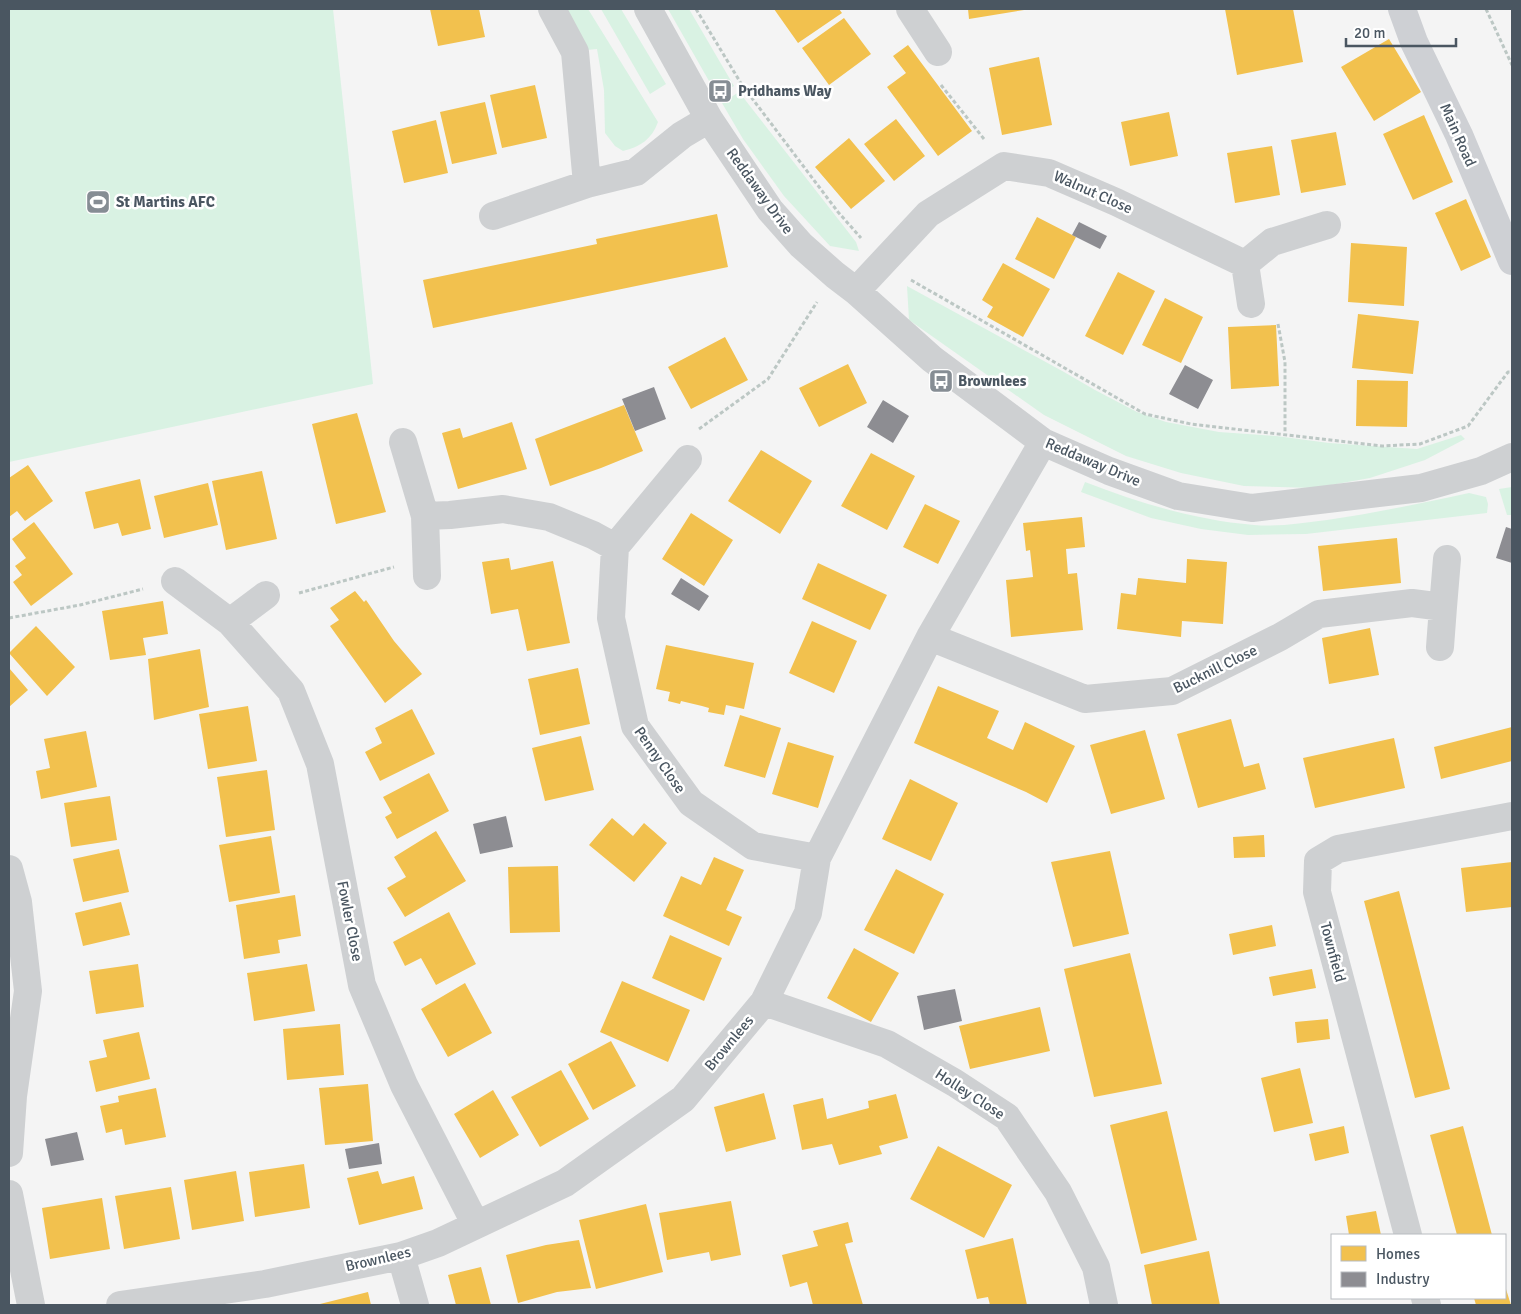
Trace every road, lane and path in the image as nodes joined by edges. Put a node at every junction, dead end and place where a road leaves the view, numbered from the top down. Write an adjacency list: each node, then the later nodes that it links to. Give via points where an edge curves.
1 (552, 9): 11 (street, via 575,52)
2 (648, 9): 9 (street, Reddaway Drive)
3 (696, 9): 15 (path, via 742,85 838,212)
4 (910, 9): 7 (street)
5 (1402, 9): 14 (street, Main Road)
6 (1486, 9): 8 (path)
7 (938, 52): 10 (path, via 936,79)
8 (1512, 65)
9 (709, 119): 11 (street, via 682,135 636,172); 17 (street, Reddaway Drive, via 770,210 801,245)
10 (1004, 166): 15 (street, via 928,214); 16 (street, Walnut Close, via 1049,173)
11 (587, 184): 12 (street)
12 (493, 216)
13 (1327, 225): 16 (street, via 1272,242)
14 (1512, 261)
15 (883, 263): 18 (street); 21 (path, via 1145,414 1192,424)
16 (1245, 264): 19 (street)
17 (835, 275): 18 (street, Reddaway Drive); 25 (path, via 768,380 695,432)
18 (856, 291): 23 (street, Reddaway Drive, via 932,360)
19 (1251, 304): 21 (path, via 1276,318 1285,362)
20 (1512, 372): 21 (path, via 1508,372 1468,426 1420,444 1382,446)
21 (1285, 434)
22 (403, 442): 26 (street)
23 (1043, 442): 24 (street, Reddaway Drive, via 1178,496 1252,508 1421,488); 35 (street, Brownlees)
24 (1512, 457)
25 (688, 459): 27 (street)
26 (424, 516): 27 (street, via 503,509 549,517); 29 (street)
27 (615, 547): 38 (street, Penny Close, via 611,618 635,726 690,804 753,846)
28 (1447, 559): 32 (street)
29 (427, 567): 31 (path, via 299,593 286,578)
30 (175, 581): 33 (path, via 80,605); 34 (street, Fowler Close)
31 (266, 595): 34 (street)
32 (1443, 607): 35 (street, Bucknill Close, via 1412,604 1319,614 1172,691 1085,699); 36 (street)
33 (9, 618)
34 (230, 622): 43 (street, Fowler Close, via 291,691 320,764 362,985 404,1085)
35 (930, 637): 38 (street, Brownlees)
36 (1440, 647)
37 (1512, 816): 44 (street, Townfield, via 1338,849 1318,861 1318,892)
38 (817, 858): 40 (street, Brownlees, via 808,913)
39 (9, 869): 41 (street, via 18,902 28,990 13,1096)
40 (764, 1002): 43 (street, Brownlees, via 683,1099 566,1183); 49 (street, Holley Close, via 887,1044 1007,1117 1058,1192 1096,1267)
41 (9, 1153)
42 (9, 1194): 46 (street)
43 (476, 1225): 45 (street, Brownlees)
44 (1408, 1234)
45 (401, 1256): 47 (street, Brownlees, via 265,1284); 48 (street)
46 (31, 1305)
47 (120, 1305)
48 (415, 1305)
49 (1104, 1305)

